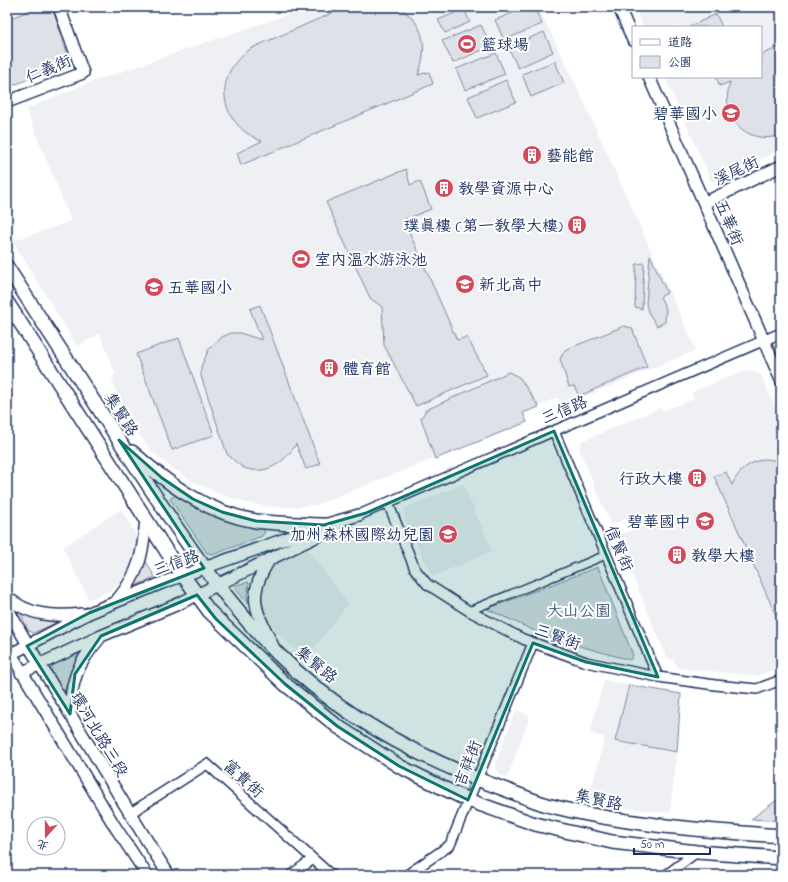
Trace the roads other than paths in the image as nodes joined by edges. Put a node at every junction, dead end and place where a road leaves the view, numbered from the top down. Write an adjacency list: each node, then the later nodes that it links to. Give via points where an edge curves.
1 (59, 7): 5 (street, 仁義街, via 84,73)
2 (619, 7): 3 (street)
3 (632, 38)
4 (649, 78): 7 (street, 五華街)
5 (7, 102)
6 (781, 166): 7 (street, 溪尾街)
7 (704, 202): 11 (street, 五華街)
8 (7, 267): 14 (main road, 集賢路)
9 (7, 302): 17 (main road)
10 (781, 333): 11 (street, 三信路)
11 (764, 340): 12 (street, 五華街); 13 (street, 三信路)
12 (781, 380)
13 (554, 431): 15 (street, 三信路); 19 (street, 信賢街)
14 (119, 440): 18 (main road, via 162,478 193,499 222,512 256,521); 21 (main road, 集賢路)
15 (388, 503): 16 (street, 三信路); 28 (street, 三賢街, via 415,570 427,584)
16 (359, 515): 18 (street, 三信路); 20 (street, 三信路)
17 (146, 518): 22 (main road); 26 (street, via 142,554 134,575)
18 (324, 525): 21 (street, 三信路)
19 (606, 555): 28 (street); 37 (street, 信賢街)
20 (270, 559): 23 (street, 三信路); 34 (street, via 260,575 254,599 260,620)
21 (204, 568): 22 (street, 三信路); 23 (main road, 集賢路)
22 (183, 576): 24 (main road); 26 (street, 三信路)
23 (218, 585): 24 (street, 三信路); 34 (main road, 集賢路)
24 (197, 595): 30 (street); 41 (main road, via 216,619 285,684 337,726 399,766)
25 (7, 597): 29 (street, via 27,610 41,614 68,616)
26 (115, 602): 29 (street, 三信路)
27 (7, 607): 32 (street, 環河北路三段)
28 (469, 612): 31 (street, 三賢街)
29 (89, 613): 32 (street, 三信路)
30 (101, 636): 35 (street); 39 (street, via 82,660 75,674 70,696)
31 (533, 643): 37 (street, 三賢街, via 592,664); 40 (street, 吉祥街)
32 (27, 646): 33 (street, 三信路); 35 (street, 環河北路三段)
33 (9, 651): 36 (street)
34 (277, 653): 40 (main road, 集賢路, via 315,686 377,729 422,755)
35 (39, 664): 36 (street); 39 (street, 環河北路三段)
36 (21, 673): 47 (street)
37 (658, 677): 38 (street, 三賢街, via 714,686 758,689)
38 (781, 680)
39 (70, 714): 42 (street, 環河北路三段)
40 (477, 779): 41 (street, 吉祥街); 43 (main road, 集賢路, via 546,804 625,822)
41 (468, 800): 44 (main road, via 535,824 612,842); 51 (street, 吉祥街, via 450,845)
42 (129, 814): 46 (street, 富貴街, via 207,764); 48 (street, 環河北路三段)
43 (781, 836)
44 (697, 852): 45 (main road); 52 (street)
45 (781, 858)
46 (313, 859): 49 (street); 50 (street, 富貴街)
47 (147, 875)
48 (169, 875)
49 (291, 875)
50 (331, 875)
51 (406, 875)
52 (666, 875)

